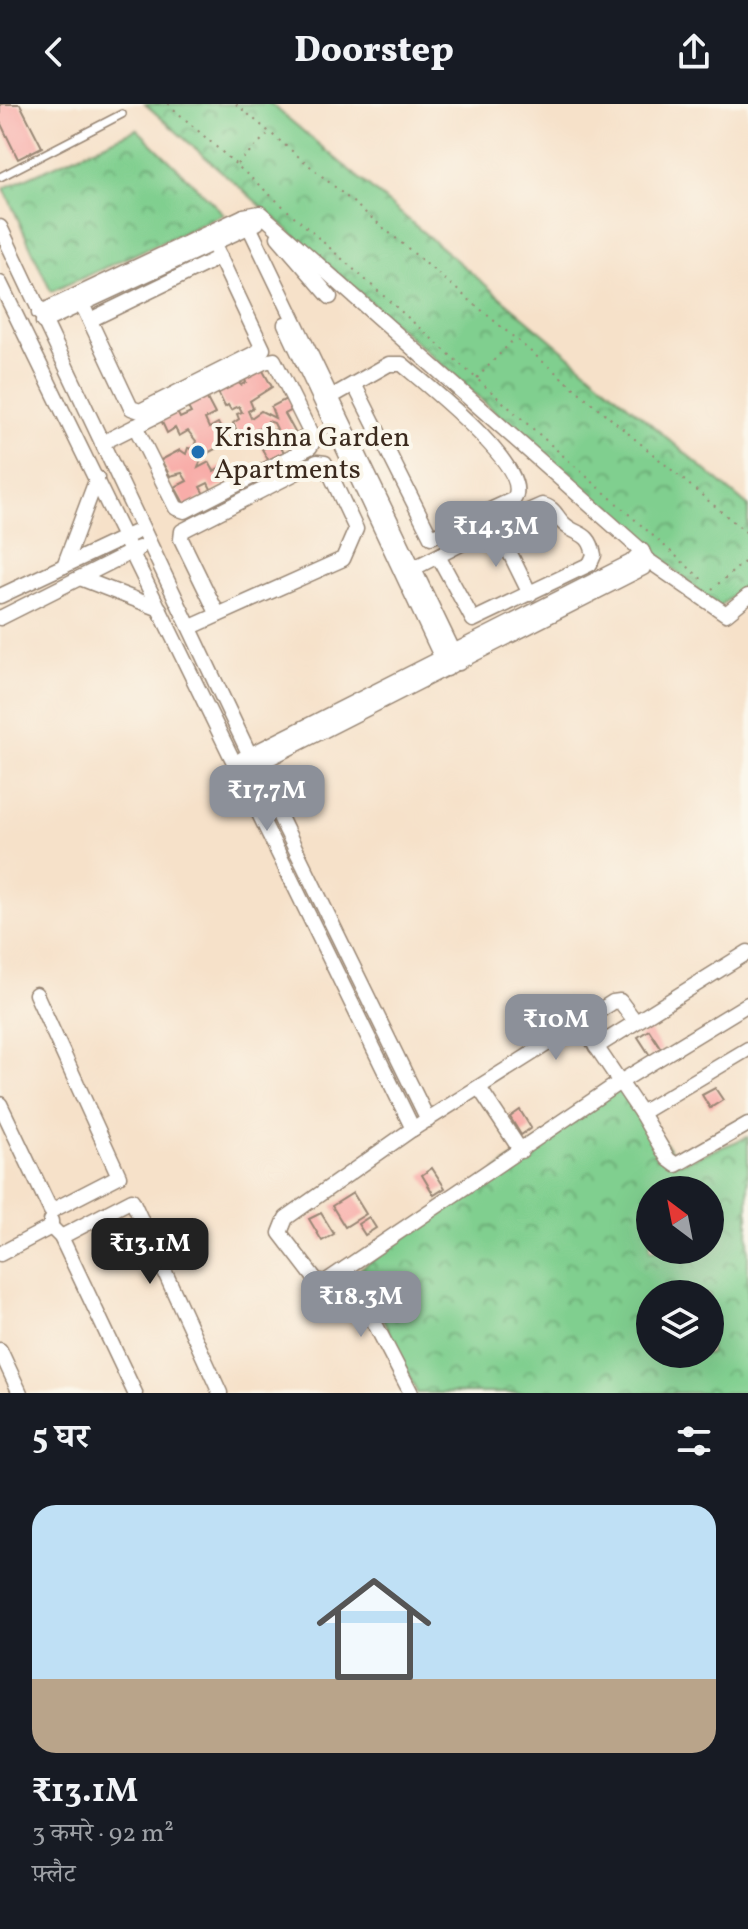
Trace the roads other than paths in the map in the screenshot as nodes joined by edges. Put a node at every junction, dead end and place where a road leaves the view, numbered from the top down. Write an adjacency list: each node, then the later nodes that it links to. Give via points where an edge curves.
1 (122, 114): 2 (lane)
2 (0, 177)
3 (244, 224): 5 (street); 8 (street, via 265,222); 10 (street); 12 (street); 15 (street); 23 (street, via 255,212 265,216)
4 (0, 227): 10 (street)
5 (213, 243): 6 (street); 9 (street)
6 (220, 257): 11 (street); 11 (street, via 263,349 167,398 140,411 131,408)
7 (0, 285): 18 (street)
8 (330, 297)
9 (82, 304): 10 (street); 11 (street)
10 (41, 318): 17 (street)
11 (90, 320)
12 (297, 350): 13 (street); 35 (street)
13 (274, 360): 16 (street); 16 (street, via 313,444 189,509 176,508)
14 (354, 384): 14 (street, via 389,364 402,364 495,447 516,488 514,499 431,537); 15 (street)
15 (331, 397): 26 (street)
16 (135, 426): 17 (street)
17 (102, 443): 20 (street)
18 (97, 478): 21 (street); 25 (street)
19 (497, 527): 24 (street); 28 (street); 28 (street, via 547,505 592,546 590,564)
20 (147, 536): 21 (street); 22 (street); 34 (street)
21 (126, 537): 22 (street); 25 (street)
22 (133, 551): 27 (street); 31 (street)
23 (644, 555): 30 (street, via 726,614); 35 (street)
24 (438, 556): 26 (street); 28 (street, via 470,619)
25 (64, 566): 29 (street)
26 (414, 568): 35 (street)
27 (80, 578): 31 (street); 33 (street)
28 (530, 594)
29 (0, 596)
30 (748, 596)
31 (160, 609): 37 (street)
32 (218, 615): 32 (street, via 345,556 355,526 325,463 317,462 182,531 181,539); 34 (street)
33 (0, 618)
34 (191, 627): 36 (street)
35 (451, 661): 36 (street)
36 (252, 760): 37 (street); 49 (street)
37 (237, 768): 51 (street)
38 (748, 952): 41 (street)
39 (36, 994): 53 (street)
40 (748, 1004): 45 (street)
41 (635, 1021): 42 (street, via 617,1000); 43 (street)
42 (581, 1024): 43 (street); 46 (street)
43 (596, 1047): 45 (street)
44 (748, 1049): 48 (street)
45 (620, 1082): 48 (street); 52 (street)
46 (480, 1089): 49 (street); 52 (street)
47 (0, 1104): 55 (street)
48 (641, 1113): 50 (street, via 676,1165)
49 (428, 1120): 51 (street)
50 (748, 1124)
51 (413, 1129): 58 (street, via 282,1223 280,1233 320,1283)
52 (521, 1151): 58 (street)
53 (119, 1176): 54 (street); 55 (street)
54 (132, 1200): 56 (street); 62 (street)
55 (51, 1211): 56 (street)
56 (56, 1232): 57 (street); 61 (street)
57 (0, 1254)
58 (346, 1268): 63 (street)
59 (0, 1350): 60 (street)
60 (20, 1393)
61 (135, 1393)
62 (220, 1393)
63 (411, 1393)

